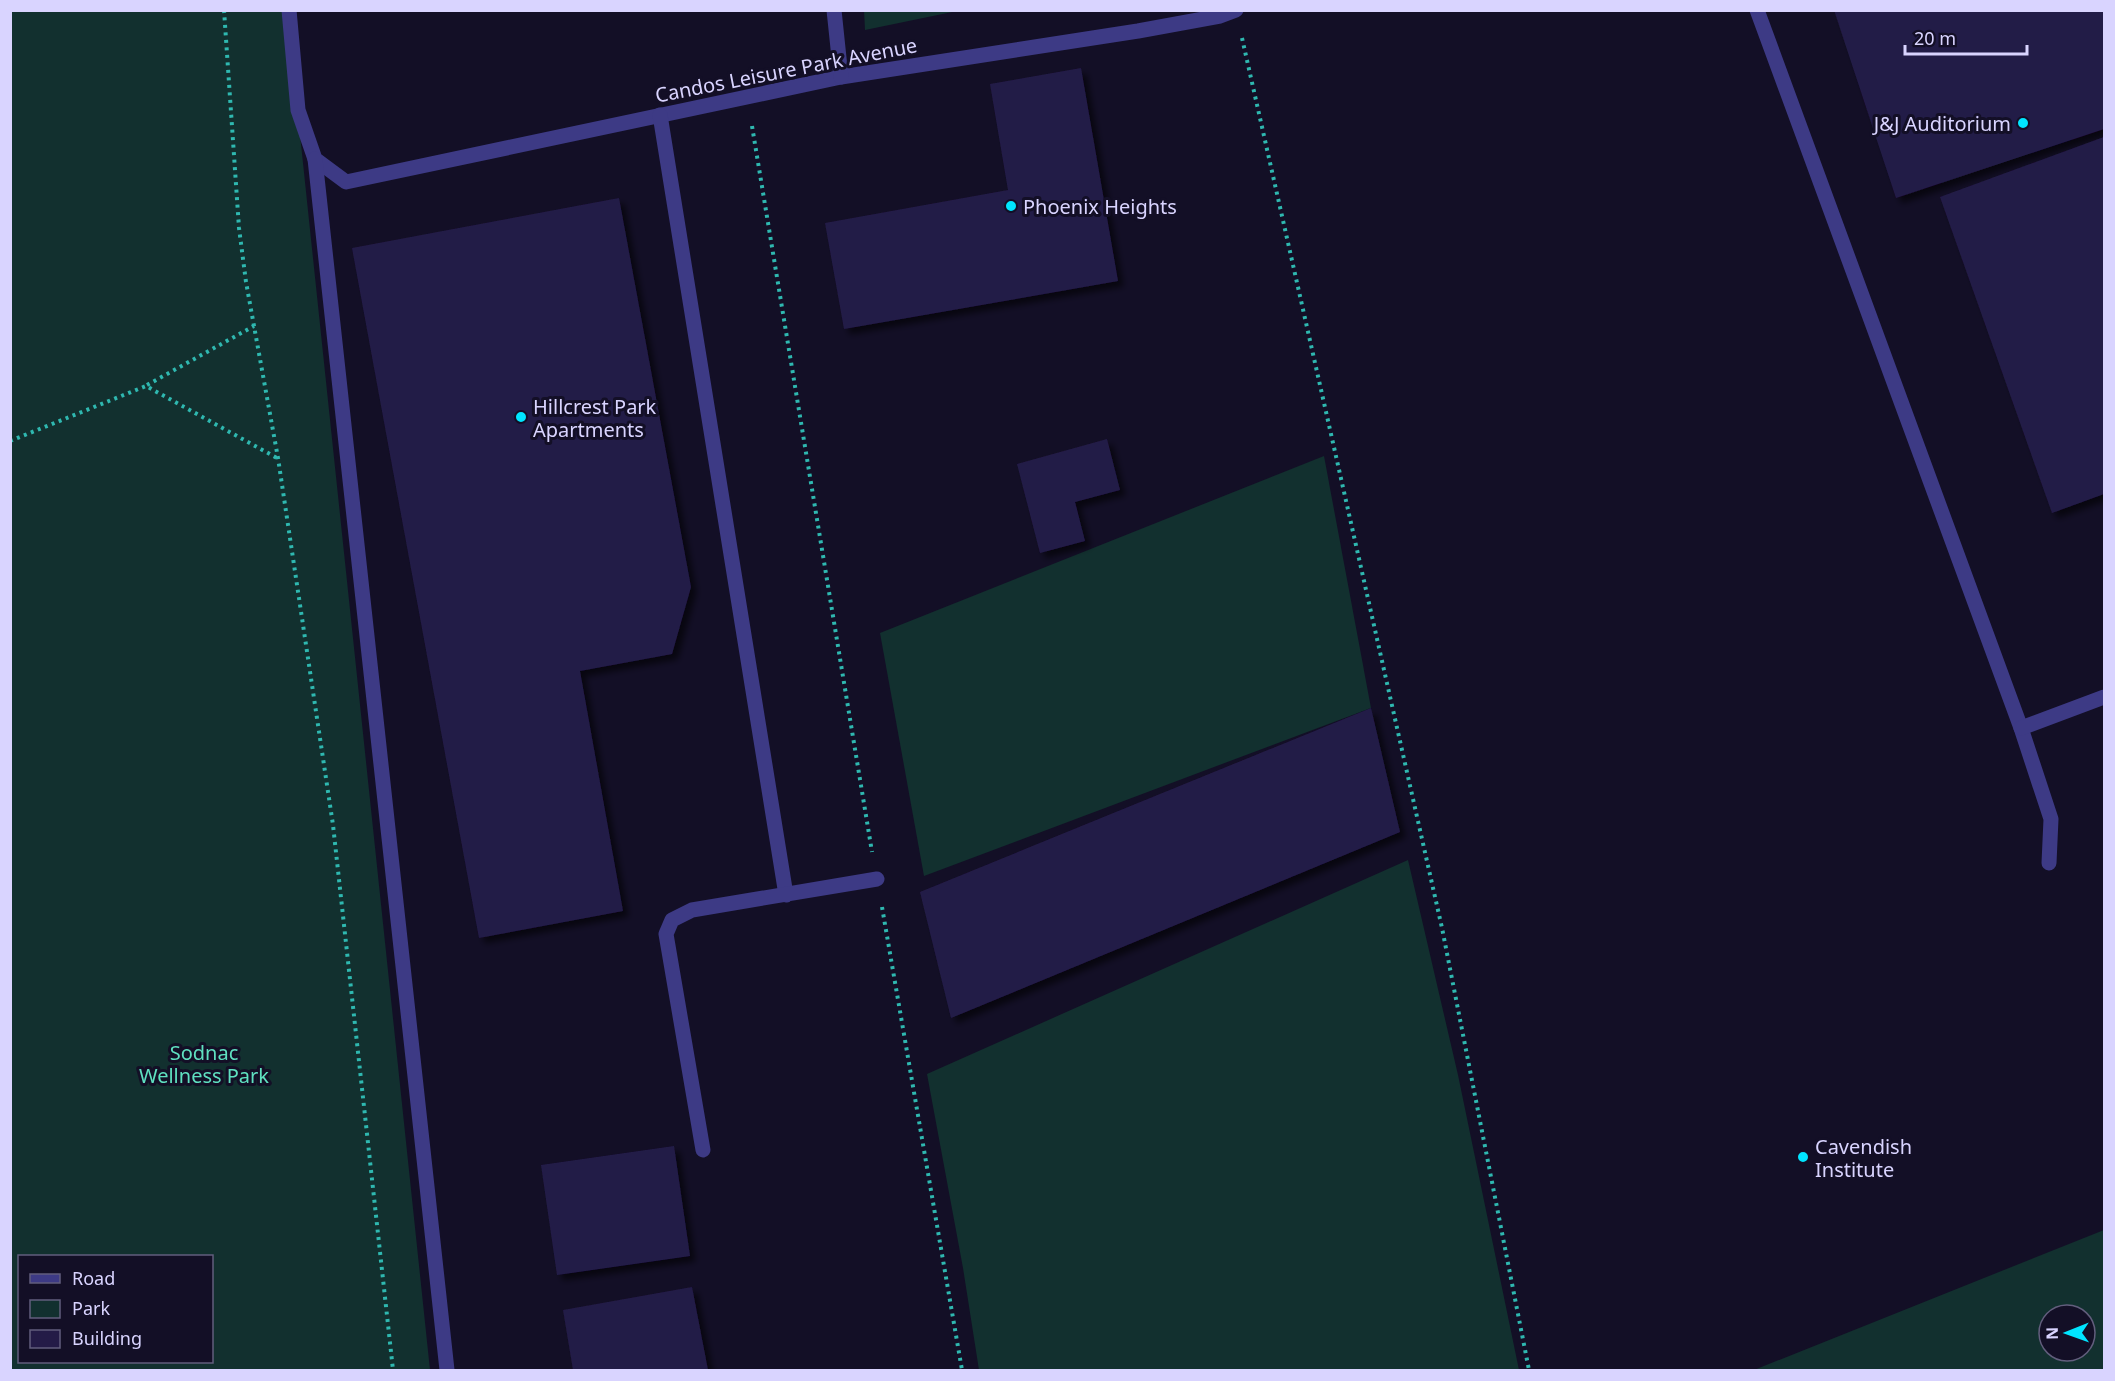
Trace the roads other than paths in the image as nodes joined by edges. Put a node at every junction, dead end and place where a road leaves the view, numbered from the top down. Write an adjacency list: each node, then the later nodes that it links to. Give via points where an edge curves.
1 (289, 10): 7 (street, via 298,110)
2 (834, 10): 5 (street)
3 (1757, 10): 9 (street)
4 (1234, 11): 5 (street, Candos Leisure Park Avenue)
5 (841, 77): 6 (street, Candos Leisure Park Avenue)
6 (660, 115): 7 (street, Candos Leisure Park Avenue, via 346,182); 12 (street)
7 (315, 159): 14 (street)
8 (2104, 697): 9 (street)
9 (2021, 728): 10 (street, via 2051,819)
10 (2049, 863)
11 (877, 879): 12 (street)
12 (786, 895): 13 (street, via 692,910 672,920 666,934)
13 (703, 1150)
14 (447, 1371)

